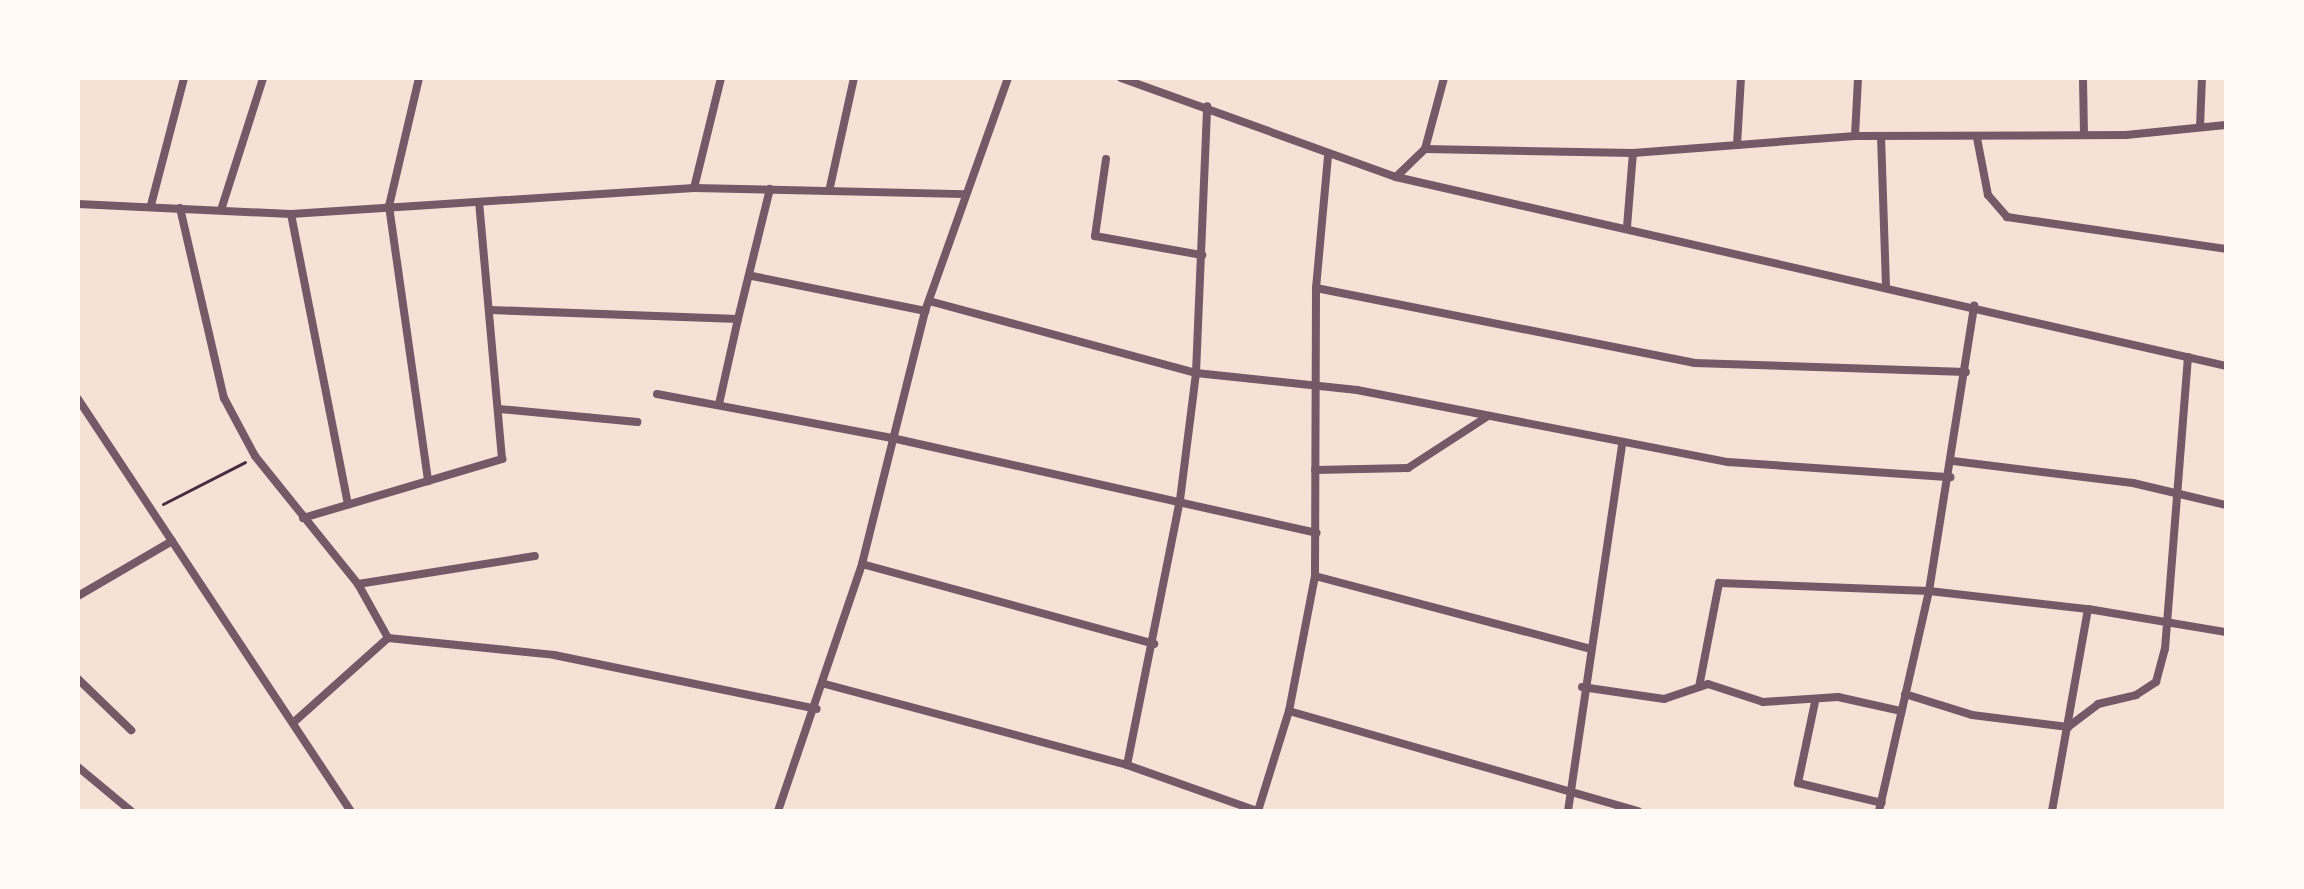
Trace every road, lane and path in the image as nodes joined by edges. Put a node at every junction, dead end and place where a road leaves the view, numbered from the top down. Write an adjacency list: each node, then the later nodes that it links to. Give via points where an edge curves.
1 (184, 78): 32 (street)
2 (263, 78): 35 (street)
3 (419, 78): 33 (street)
4 (721, 78): 27 (street)
5 (854, 78): 26 (street)
6 (1008, 78): 29 (street)
7 (1121, 78): 13 (street)
8 (1444, 78): 21 (street)
9 (1741, 78): 20 (street)
10 (1858, 78): 17 (street)
11 (2083, 78): 16 (street)
12 (2202, 78): 15 (street)
13 (1207, 106): 23 (street); 39 (street)
14 (2226, 125): 15 (street)
15 (2200, 127): 16 (street)
16 (2084, 135): 19 (street)
17 (1855, 136): 18 (street); 20 (street)
18 (1881, 136): 19 (street); 41 (street)
19 (1977, 138): 38 (street, via 1988,195 2007,217)
20 (1737, 145): 22 (street)
21 (1425, 149): 22 (street); 25 (street)
22 (1633, 153): 37 (street)
23 (1328, 155): 25 (street); 42 (street)
24 (1106, 159): 39 (street, via 1095,236)
25 (1396, 177): 37 (street)
26 (830, 187): 28 (street); 29 (street)
27 (694, 188): 28 (street); 30 (street)
28 (770, 189): 40 (street)
29 (964, 194): 43 (street)
30 (479, 202): 33 (street); 45 (street)
31 (78, 204): 32 (street)
32 (151, 205): 34 (street)
33 (389, 206): 36 (street); 65 (street)
34 (180, 208): 35 (street); 61 (street, via 214,367)
35 (221, 210): 36 (street)
36 (291, 214): 68 (street)
37 (1627, 227): 41 (street)
38 (2226, 249)
39 (1202, 255): 51 (street)
40 (752, 276): 46 (street); 47 (street)
41 (1886, 287): 44 (street)
42 (1316, 288): 50 (street, via 1694,363); 52 (street)
43 (929, 301): 46 (street); 51 (street)
44 (1974, 306): 48 (street); 50 (street)
45 (491, 310): 47 (street); 56 (street)
46 (925, 311): 59 (street)
47 (738, 319): 55 (street)
48 (2188, 357): 49 (street); 66 (street)
49 (2226, 366)
50 (1966, 372): 62 (street)
51 (1196, 373): 52 (street); 67 (street)
52 (1315, 389): 57 (street, via 1357,390); 63 (street)
53 (657, 394): 55 (street)
54 (78, 399): 70 (street)
55 (719, 404): 59 (street)
56 (499, 409): 58 (street); 65 (street, via 502,459)
57 (1488, 416): 60 (street); 63 (street, via 1408,468)
58 (637, 422)
59 (892, 438): 67 (street); 75 (street)
60 (1622, 445): 64 (street, via 1728,462); 85 (street)
61 (255, 456): 70 (path); 71 (street)
62 (1953, 461): 64 (street); 66 (street)
63 (1315, 470): 72 (street)
64 (1950, 477): 78 (street)
65 (428, 481): 68 (street)
66 (2176, 490): 69 (street); 81 (street)
67 (1180, 500): 72 (street); 84 (street)
68 (348, 504): 71 (street)
69 (2226, 505)
70 (151, 510): 73 (street)
71 (303, 518): 77 (street)
72 (1316, 533): 76 (street)
73 (172, 541): 79 (street); 95 (street)
74 (535, 556): 77 (street)
75 (862, 564): 84 (street); 87 (street)
76 (1315, 576): 85 (street); 93 (street)
77 (358, 584): 83 (street)
78 (1929, 591): 80 (street); 89 (street, via 1719,583); 90 (street)
79 (78, 596)
80 (2088, 609): 81 (street); 96 (street)
81 (2162, 618): 82 (street); 96 (street, via 2165,649 2156,682 2136,695 2098,704)
82 (2226, 632)
83 (388, 638): 92 (street, via 568,657); 95 (street)
84 (1154, 644): 98 (street)
85 (1588, 648): 88 (street)
86 (78, 679): 97 (street)
87 (825, 684): 92 (street); 98 (street)
88 (1582, 687): 89 (street, via 1664,699); 100 (street)
89 (1699, 687): 91 (street, via 1719,686 1763,702)
90 (1905, 694): 94 (street); 96 (street, via 1972,715)
91 (1815, 702): 94 (street, via 1838,697); 101 (street, via 1798,783)
92 (816, 709): 102 (street)
93 (1289, 711): 100 (street); 105 (street)
94 (1901, 711): 101 (street)
95 (294, 722): 104 (street)
96 (2068, 727): 108 (street)
97 (131, 730)
98 (1127, 765): 105 (street)
99 (78, 767): 103 (street)
100 (1571, 792): 106 (street); 107 (street)
101 (1881, 807)
102 (782, 810)
103 (131, 811)
104 (351, 811)
105 (1257, 811)
106 (1568, 811)
107 (1638, 811)
108 (2052, 811)

